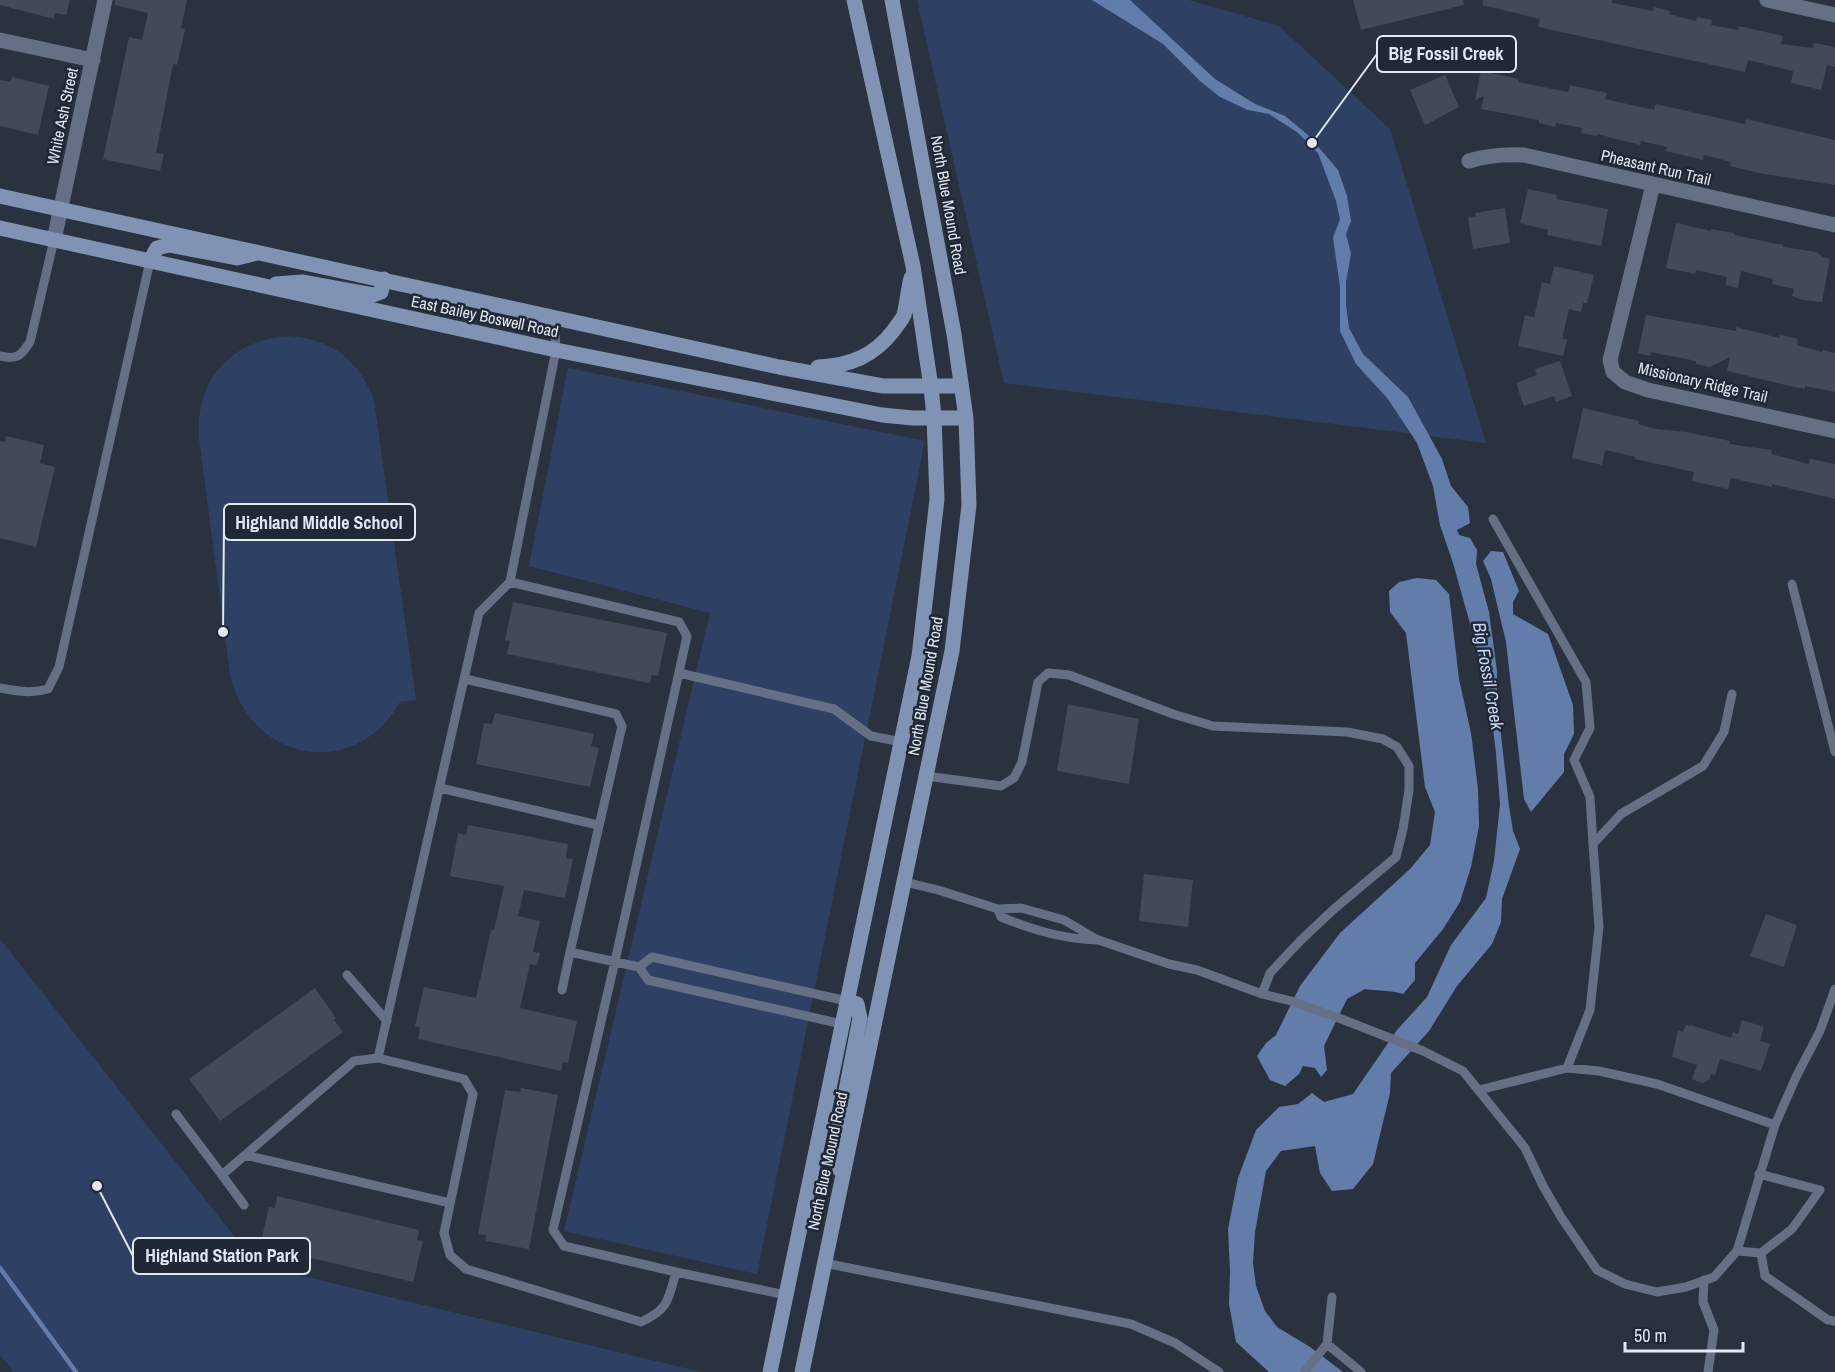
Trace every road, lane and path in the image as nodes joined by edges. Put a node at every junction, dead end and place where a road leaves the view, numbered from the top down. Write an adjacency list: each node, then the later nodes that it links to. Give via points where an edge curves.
1 (105, 0): 7 (street, White Ash Street)
2 (854, 0): 17 (main road, North Blue Mound Road)
3 (892, 0): 24 (main road, North Blue Mound Road)
4 (1767, 0): 5 (street)
5 (1835, 15)
6 (0, 40): 7 (street)
7 (93, 60): 11 (street, White Ash Street)
8 (1469, 161): 9 (street, Pheasant Run Trail, via 1484,156 1524,154)
9 (1653, 185): 12 (street, Pheasant Run Trail); 28 (street, Missionary Ridge Trail, via 1610,360 1612,372 1625,382 1648,390)
10 (0, 196): 11 (main road, East Bailey Boswell Road)
11 (60, 208): 14 (street, White Ash Street); 15 (main road, East Bailey Boswell Road)
12 (1835, 225)
13 (0, 228): 14 (main road, East Bailey Boswell Road)
14 (54, 240): 16 (main road, East Bailey Boswell Road); 22 (lane, via 30,342 23,353 12,359)
15 (260, 252): 16 (main road, via 237,258 168,245 158,248); 18 (main road, East Bailey Boswell Road)
16 (150, 261): 19 (main road, East Bailey Boswell Road); 34 (lane, via 59,667 48,689 23,693)
17 (913, 266): 23 (main road, North Blue Mound Road, via 903,317 876,350 838,366); 25 (main road, North Blue Mound Road)
18 (384, 279): 19 (main road, via 381,292 373,295 302,282); 20 (main road, East Bailey Boswell Road)
19 (258, 285): 21 (main road, East Bailey Boswell Road)
20 (546, 315): 21 (lane, via 555,333); 23 (main road, East Bailey Boswell Road)
21 (556, 350): 26 (main road, East Bailey Boswell Road, via 882,415); 30 (lane)
22 (0, 356)
23 (779, 367): 25 (main road, East Bailey Boswell Road, via 883,386)
24 (961, 386): 25 (main road, East Bailey Boswell Road); 27 (main road, North Blue Mound Road)
25 (931, 387): 26 (main road, North Blue Mound Road)
26 (934, 417): 27 (main road, East Bailey Boswell Road); 36 (main road, North Blue Mound Road, via 937,499 919,656)
27 (966, 418): 38 (main road, North Blue Mound Road, via 969,505 964,556 952,651)
28 (1835, 432)
29 (1493, 519): 41 (lane, via 1586,682 1590,728 1574,760 1590,797)
30 (510, 582): 32 (lane, via 679,622 687,636); 33 (lane, via 479,613)
31 (1792, 584): 37 (lane)
32 (679, 674): 36 (lane, via 834,709 871,736); 46 (lane)
33 (465, 679): 39 (lane); 40 (lane, via 616,714 622,726)
34 (0, 688)
35 (1732, 694): 41 (lane, via 1724,732 1703,766 1621,814)
36 (902, 742): 52 (main road, North Blue Mound Road)
37 (1835, 752)
38 (926, 776): 42 (main road, North Blue Mound Road); 51 (lane, via 1001,786 1014,778 1022,762 1038,682 1048,673 1069,675 1213,726 1347,732 1397,747 1409,766 1409,790 1396,857 1301,940 1270,973)
39 (440, 788): 40 (lane); 53 (lane)
40 (598, 825): 45 (lane)
41 (1593, 844): 56 (lane, via 1599,927 1590,1010)
42 (905, 882): 43 (lane); 63 (main road, North Blue Mound Road)
43 (998, 909): 44 (lane, via 1021,908 1064,920); 44 (lane, via 1001,917 1027,928 1071,939)
44 (1100, 940): 51 (lane)
45 (570, 952): 46 (lane); 50 (lane)
46 (615, 961): 47 (lane); 69 (lane, via 553,1230 564,1246)
47 (639, 967): 52 (lane, via 652,957); 54 (lane, via 648,980)
48 (347, 975): 53 (lane)
49 (1835, 989): 59 (lane, via 1820,1031)
50 (562, 990)
51 (1262, 994): 57 (lane, via 1292,1001 1423,1051 1463,1071)
52 (847, 1001): 54 (main road, North Blue Mound Road); 63 (main road, via 858,1004 860,1018 836,1142)
53 (387, 1021): 55 (lane)
54 (842, 1024): 71 (main road, North Blue Mound Road)
55 (378, 1058): 60 (lane, via 354,1061); 64 (lane, via 464,1080 473,1094)
56 (1567, 1068): 57 (lane); 59 (lane, via 1657,1084)
57 (1479, 1090): 70 (lane, via 1525,1148 1555,1207 1597,1270 1625,1284 1657,1292)
58 (176, 1114): 62 (lane)
59 (1775, 1125): 61 (lane)
60 (245, 1155): 62 (lane); 64 (lane)
61 (1759, 1174): 66 (lane); 67 (lane, via 1820,1191 1792,1229)
62 (222, 1175): 65 (lane)
63 (841, 1182): 68 (main road, North Blue Mound Road)
64 (450, 1203): 69 (lane, via 444,1233 450,1256 466,1269 640,1322 658,1314 667,1303)
65 (244, 1205)
66 (1737, 1251): 67 (lane); 70 (lane, via 1714,1277)
67 (1761, 1253): 73 (lane, via 1766,1276)
68 (824, 1263): 76 (main road, North Blue Mound Road); 77 (lane, via 1131,1324 1175,1344)
69 (676, 1272): 71 (lane)
70 (1704, 1280): 80 (lane, via 1703,1302 1714,1330)
71 (786, 1294): 75 (main road, North Blue Mound Road)
72 (1332, 1297): 74 (lane)
73 (1835, 1322)
74 (1327, 1344): 78 (lane); 79 (lane)
75 (770, 1372)
76 (802, 1372)
77 (1218, 1372)
78 (1304, 1372)
79 (1361, 1372)
80 (1708, 1372)

